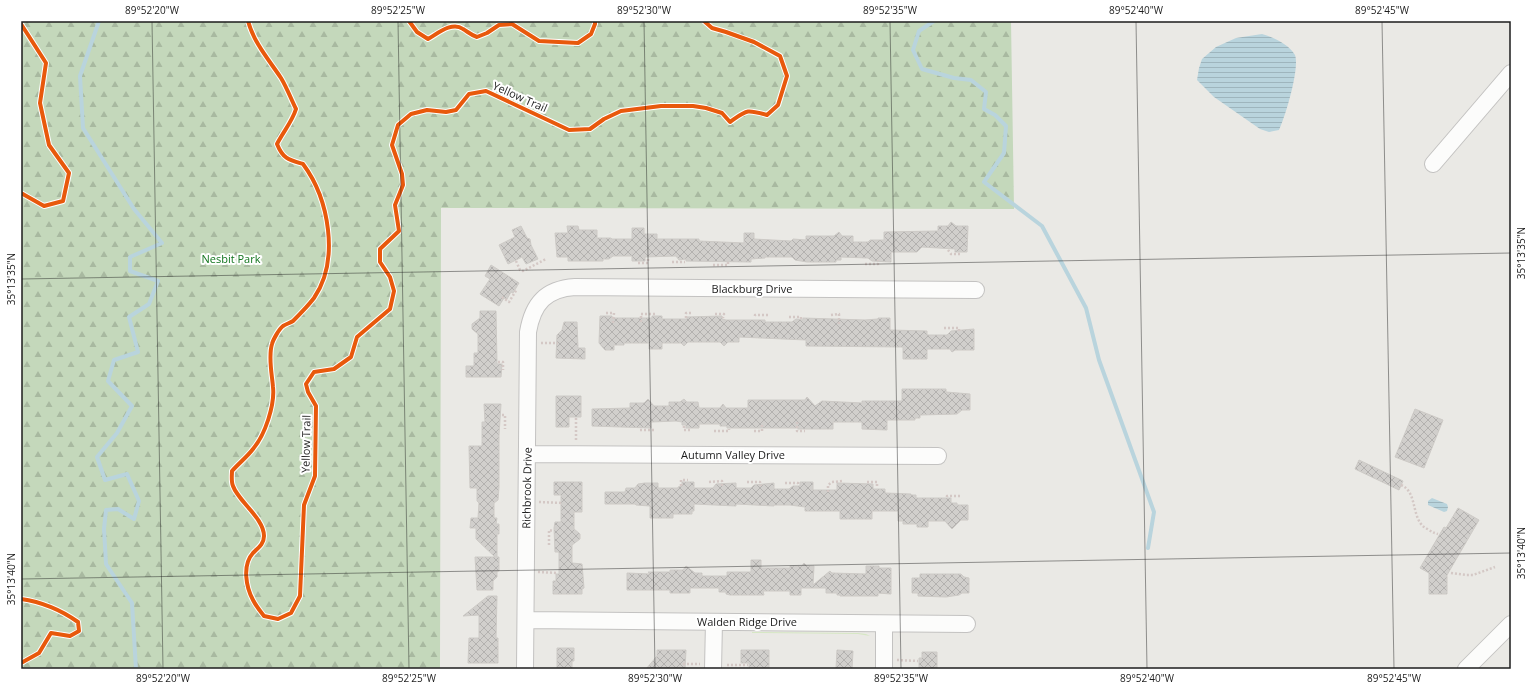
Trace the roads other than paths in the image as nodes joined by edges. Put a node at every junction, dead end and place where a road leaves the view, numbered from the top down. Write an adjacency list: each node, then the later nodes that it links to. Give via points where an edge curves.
1 (1511, 73): 2 (street)
2 (1433, 164)
3 (976, 290): 4 (street, Blackburg Drive, via 576,287 555,290)
4 (536, 308): 5 (street, Richbrook Drive, via 528,332)
5 (528, 454): 6 (street, Autumn Valley Drive); 7 (street, Richbrook Drive)
6 (938, 456)
7 (526, 620): 8 (street, Walden Ridge Drive); 14 (street, Richbrook Drive)
8 (714, 622): 9 (street, Walden Ridge Drive); 13 (street)
9 (884, 624): 10 (street, Walden Ridge Drive); 12 (street)
10 (967, 624)
11 (1511, 624): 15 (street)
12 (890, 665)
13 (713, 666)
14 (525, 669)
15 (1466, 669)

